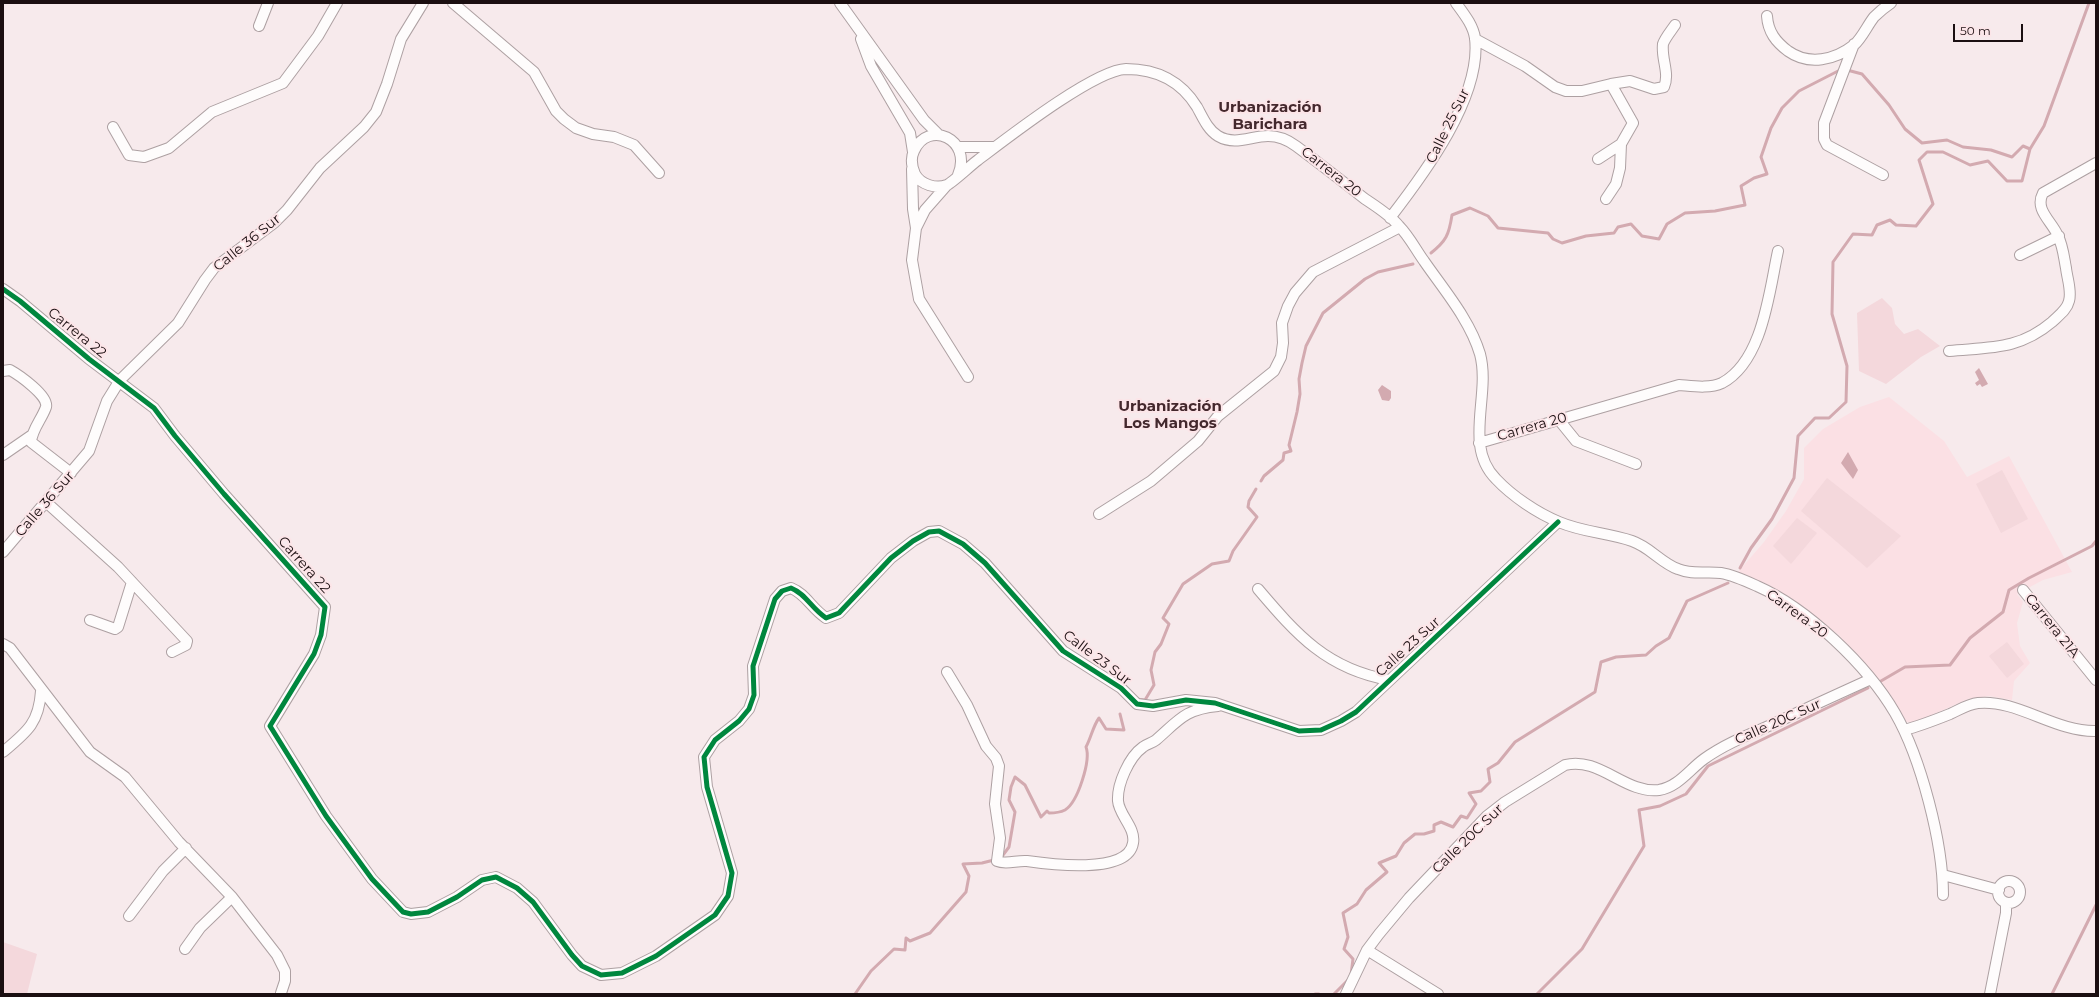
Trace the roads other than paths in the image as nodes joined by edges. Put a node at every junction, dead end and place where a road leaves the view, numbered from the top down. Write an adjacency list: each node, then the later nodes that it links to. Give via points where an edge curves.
1 (268, 3): 10 (street)
2 (337, 3): 15 (street, via 318,36 283,83 212,112 169,148 144,157 129,155)
3 (423, 3): 39 (street, Calle 36 Sur, via 401,39 383,98 364,128 320,168 274,223 214,268 178,323)
4 (453, 3): 24 (street, via 534,72 556,111 564,119 576,128 614,137 634,145)
5 (840, 3): 11 (street)
6 (1456, 3): 12 (street, Calle 25 Sur, via 1468,20)
7 (1891, 3): 13 (street, via 1875,17)
8 (1767, 16): 13 (street, via 1767,25 1773,37 1799,58 1822,60)
9 (1675, 25): 14 (street, via 1664,42 1667,81 1664,87 1654,90 1630,81)
10 (259, 26)
11 (859, 31): 16 (street, via 924,120); 20 (street, via 871,66 910,132)
12 (1475, 39): 14 (street, via 1566,91 1582,91); 29 (street, Calle 25 Sur, via 1471,77 1457,114 1427,168)
13 (1854, 44): 26 (street, via 1824,123 1824,139 1827,145)
14 (1611, 84): 17 (street, via 1633,119 1633,126)
15 (113, 127)
16 (939, 135): 18 (street, via 950,139); 20 (street, via 923,140 916,145)
17 (1621, 144): 21 (street); 28 (street, via 1616,184)
18 (959, 147): 19 (street); 25 (street, via 962,166)
19 (996, 147): 25 (street, Carrera 20); 29 (street, Carrera 20, via 1084,85 1105,74 1124,69 1146,70 1180,85 1194,102 1207,125 1217,135 1234,141 1268,136 1288,140)
20 (913, 153): 23 (street)
21 (1598, 159)
22 (2096, 163): 32 (street, via 2043,193 2039,201 2040,208)
23 (912, 168): 27 (street, via 917,177 926,184 936,187); 31 (street)
24 (659, 173)
25 (958, 175): 27 (street)
26 (1883, 175)
27 (947, 184): 31 (street, via 925,210)
28 (1606, 199)
29 (1390, 218): 30 (street, Carrera 20)
30 (1400, 226): 42 (street, Carrera 20, via 1454,304 1476,344 1483,371); 47 (street, via 1327,263 1305,280 1284,315 1281,357 1274,371 1218,416 1198,441 1151,481)
31 (916, 228): 38 (street, via 912,260 920,299)
32 (2058, 236): 34 (street); 36 (street, via 2070,293 2065,309 2044,329 2018,343)
33 (1778, 251): 40 (street, Carrera 20, via 1754,346 1743,363 1721,383 1710,386 1679,385)
34 (2020, 255)
35 (4, 290): 39 (street, Carrera 22, via 89,359)
36 (1949, 350)
37 (3, 371): 41 (street, via 10,370 24,378 46,401)
38 (968, 377)
39 (120, 380): 45 (street, Calle 36 Sur, via 107,401 89,451); 61 (street, Carrera 22, via 154,408 214,482 325,607 321,634 314,654 270,726 326,816 372,879 403,912 428,912 482,880 496,877 517,888 533,902 572,956 591,971 601,975 622,973 656,956 715,915 728,896 732,873 707,787 704,757 715,740 739,721 749,709)
40 (1559, 420): 42 (street, Carrera 20); 44 (street, via 1576,441)
41 (32, 435): 43 (street); 45 (street, via 31,442 34,445)
42 (1479, 443): 48 (street, Carrera 20, via 1482,458 1497,481)
43 (3, 455)
44 (1636, 464)
45 (71, 473): 46 (street, Calle 36 Sur)
46 (46, 502): 49 (street, Calle 36 Sur); 50 (street)
47 (1099, 514)
48 (1558, 522): 57 (street, Carrera 20, via 1636,542 1681,570 1721,573 1766,590 1828,635); 58 (street, Calle 23 Sur, via 1422,652)
49 (3, 552)
50 (132, 582): 53 (street, via 118,627 115,629); 55 (street, via 187,641 186,645)
51 (1258, 589): 58 (street, Calle 23 Sur, via 1298,633 1331,660 1358,672)
52 (2023, 590): 59 (street, Carrera 21A)
53 (90, 620)
54 (3, 644): 60 (street, via 10,648)
55 (172, 652)
56 (947, 672): 62 (street, via 999,766 995,804 1000,838 996,861 1002,863 1025,861 1100,865 1122,857 1130,851 1133,843 1118,802 1124,775 1132,758 1179,717 1192,711)
57 (1871, 679): 63 (street, Carrera 20); 74 (street, Calle 20C Sur, via 1727,745 1672,785 1660,790 1648,790 1586,764 1575,762 1565,765 1487,816 1409,898)
58 (1389, 680): 62 (street, Calle 23 Sur, via 1356,712 1321,730 1299,731)
59 (2096, 680)
60 (41, 691): 65 (street, via 34,723); 66 (street, via 90,752 125,777)
61 (754, 695): 62 (street, Calle 23 Sur, via 753,666 775,599 782,591 792,588 800,592 815,611 826,618 840,613 890,558 913,541 929,532 939,530 963,544 985,563 1063,650 1120,688 1137,704 1153,706 1200,700)
62 (1226, 706)
63 (1904, 730): 64 (street, via 1921,726 1978,703 1993,703 2077,730); 67 (street, Carrera 20, via 1933,820)
64 (2096, 731)
65 (3, 752)
66 (186, 848): 70 (street); 72 (street, via 163,871)
67 (1943, 875): 68 (street); 69 (street, Carrera 20)
68 (1999, 890): 71 (street, via 2000,898); 71 (street, via 2006,882 2013,882 2019,887 2019,897 2013,902)
69 (1943, 895)
70 (232, 897): 73 (street, via 200,928); 75 (street, via 285,971 286,981)
71 (2006, 903): 78 (street)
72 (129, 916)
73 (185, 949)
74 (1368, 950): 76 (street, Calle 20C Sur); 77 (street)
75 (282, 993)
76 (1346, 994)
77 (1438, 994)
78 (1990, 994)

